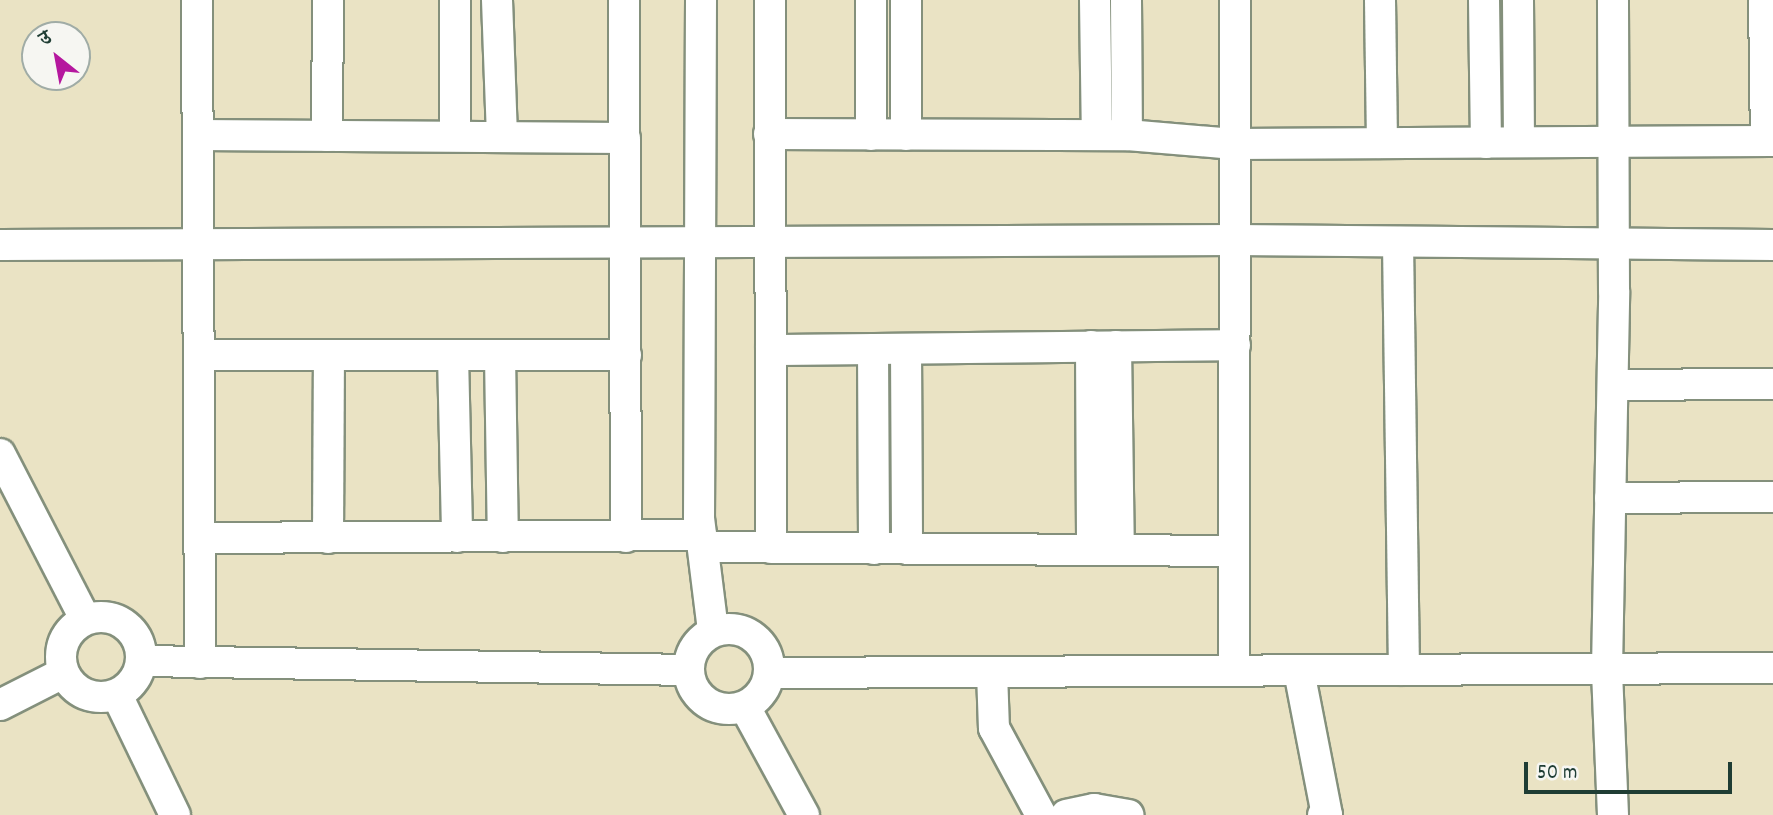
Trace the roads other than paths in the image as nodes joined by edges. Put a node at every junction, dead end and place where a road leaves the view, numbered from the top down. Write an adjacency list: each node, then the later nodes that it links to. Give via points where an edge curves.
1 (197, 0): 19 (street)
2 (328, 0): 24 (street)
3 (455, 0): 25 (street)
4 (497, 0): 26 (street)
5 (624, 0): 27 (street)
6 (701, 0): 36 (street)
7 (770, 0): 18 (street)
8 (871, 0): 20 (street)
9 (906, 0): 21 (street)
10 (1095, 0): 22 (street)
11 (1126, 0): 23 (street)
12 (1235, 0): 33 (street)
13 (1380, 0): 31 (street)
14 (1484, 0): 32 (street)
15 (1518, 0): 29 (street)
16 (1613, 0): 30 (street)
17 (1764, 0): 28 (street)
18 (769, 134): 20 (street); 37 (street)
19 (198, 135): 24 (street); 38 (street)
20 (871, 135): 21 (street)
21 (906, 135): 22 (street)
22 (1097, 135): 23 (street)
23 (1127, 135): 33 (street)
24 (327, 136): 25 (street)
25 (455, 136): 26 (street)
26 (502, 137): 27 (street)
27 (625, 138): 35 (street)
28 (1769, 141): 30 (street)
29 (1519, 142): 30 (street); 32 (street)
30 (1614, 142): 41 (street)
31 (1382, 143): 32 (street); 33 (street)
32 (1486, 143)
33 (1234, 144): 34 (street)
34 (1235, 240): 37 (street); 39 (street); 43 (street)
35 (625, 241): 36 (street); 38 (street); 52 (street)
36 (700, 241): 37 (street); 63 (street)
37 (770, 241): 47 (street)
38 (198, 242): 40 (street); 48 (street)
39 (1398, 242): 41 (street); 77 (street)
40 (0, 245)
41 (1615, 245): 42 (street); 54 (street)
42 (1773, 246)
43 (1235, 345): 44 (street); 68 (street)
44 (1103, 346): 46 (street); 67 (street)
45 (873, 349): 46 (street); 47 (street); 65 (street)
46 (906, 349): 66 (street)
47 (771, 350): 64 (street)
48 (199, 355): 49 (street); 61 (street)
49 (329, 355): 50 (street); 62 (street)
50 (453, 355): 51 (street); 58 (street)
51 (500, 355): 52 (street); 59 (street)
52 (626, 355): 60 (street)
53 (1773, 384): 54 (street)
54 (1613, 385): 57 (street)
55 (0, 454): 69 (street)
56 (1773, 497): 57 (street)
57 (1610, 498): 74 (street)
58 (457, 537): 59 (street); 62 (street)
59 (503, 537): 60 (street)
60 (626, 537): 63 (street)
61 (200, 538): 62 (street); 72 (street)
62 (328, 538)
63 (702, 541): 64 (street); 70 (street)
64 (771, 548): 65 (street)
65 (874, 549): 66 (street)
66 (907, 549): 67 (street)
67 (1105, 550): 68 (street)
68 (1234, 551): 76 (street)
69 (85, 619): 71 (street, via 101,616 127,626 139,641); 80 (street, via 63,642)
70 (713, 631): 75 (street, via 691,654); 81 (street, via 729,628 755,638 766,653)
71 (142, 661): 72 (street); 82 (street, via 132,684)
72 (201, 663): 75 (street)
73 (1773, 668): 74 (street)
74 (1607, 669): 77 (street); 91 (street)
75 (688, 670): 84 (street, via 691,685 705,702 731,710)
76 (1234, 670): 78 (street); 79 (street)
77 (1404, 670): 78 (street)
78 (1299, 671): 90 (street, via 1327,815)
79 (992, 672): 81 (street); 87 (street, via 993,728)
80 (63, 673): 82 (street, via 85,695); 83 (street)
81 (770, 673): 84 (street, via 760,696)
82 (117, 695): 85 (street)
83 (0, 705)
84 (745, 707): 86 (street)
85 (175, 815)
86 (804, 815)
87 (1041, 815)
88 (1066, 815): 89 (street, via 1094,809)
89 (1128, 815)
90 (1323, 815)
91 (1613, 815)

